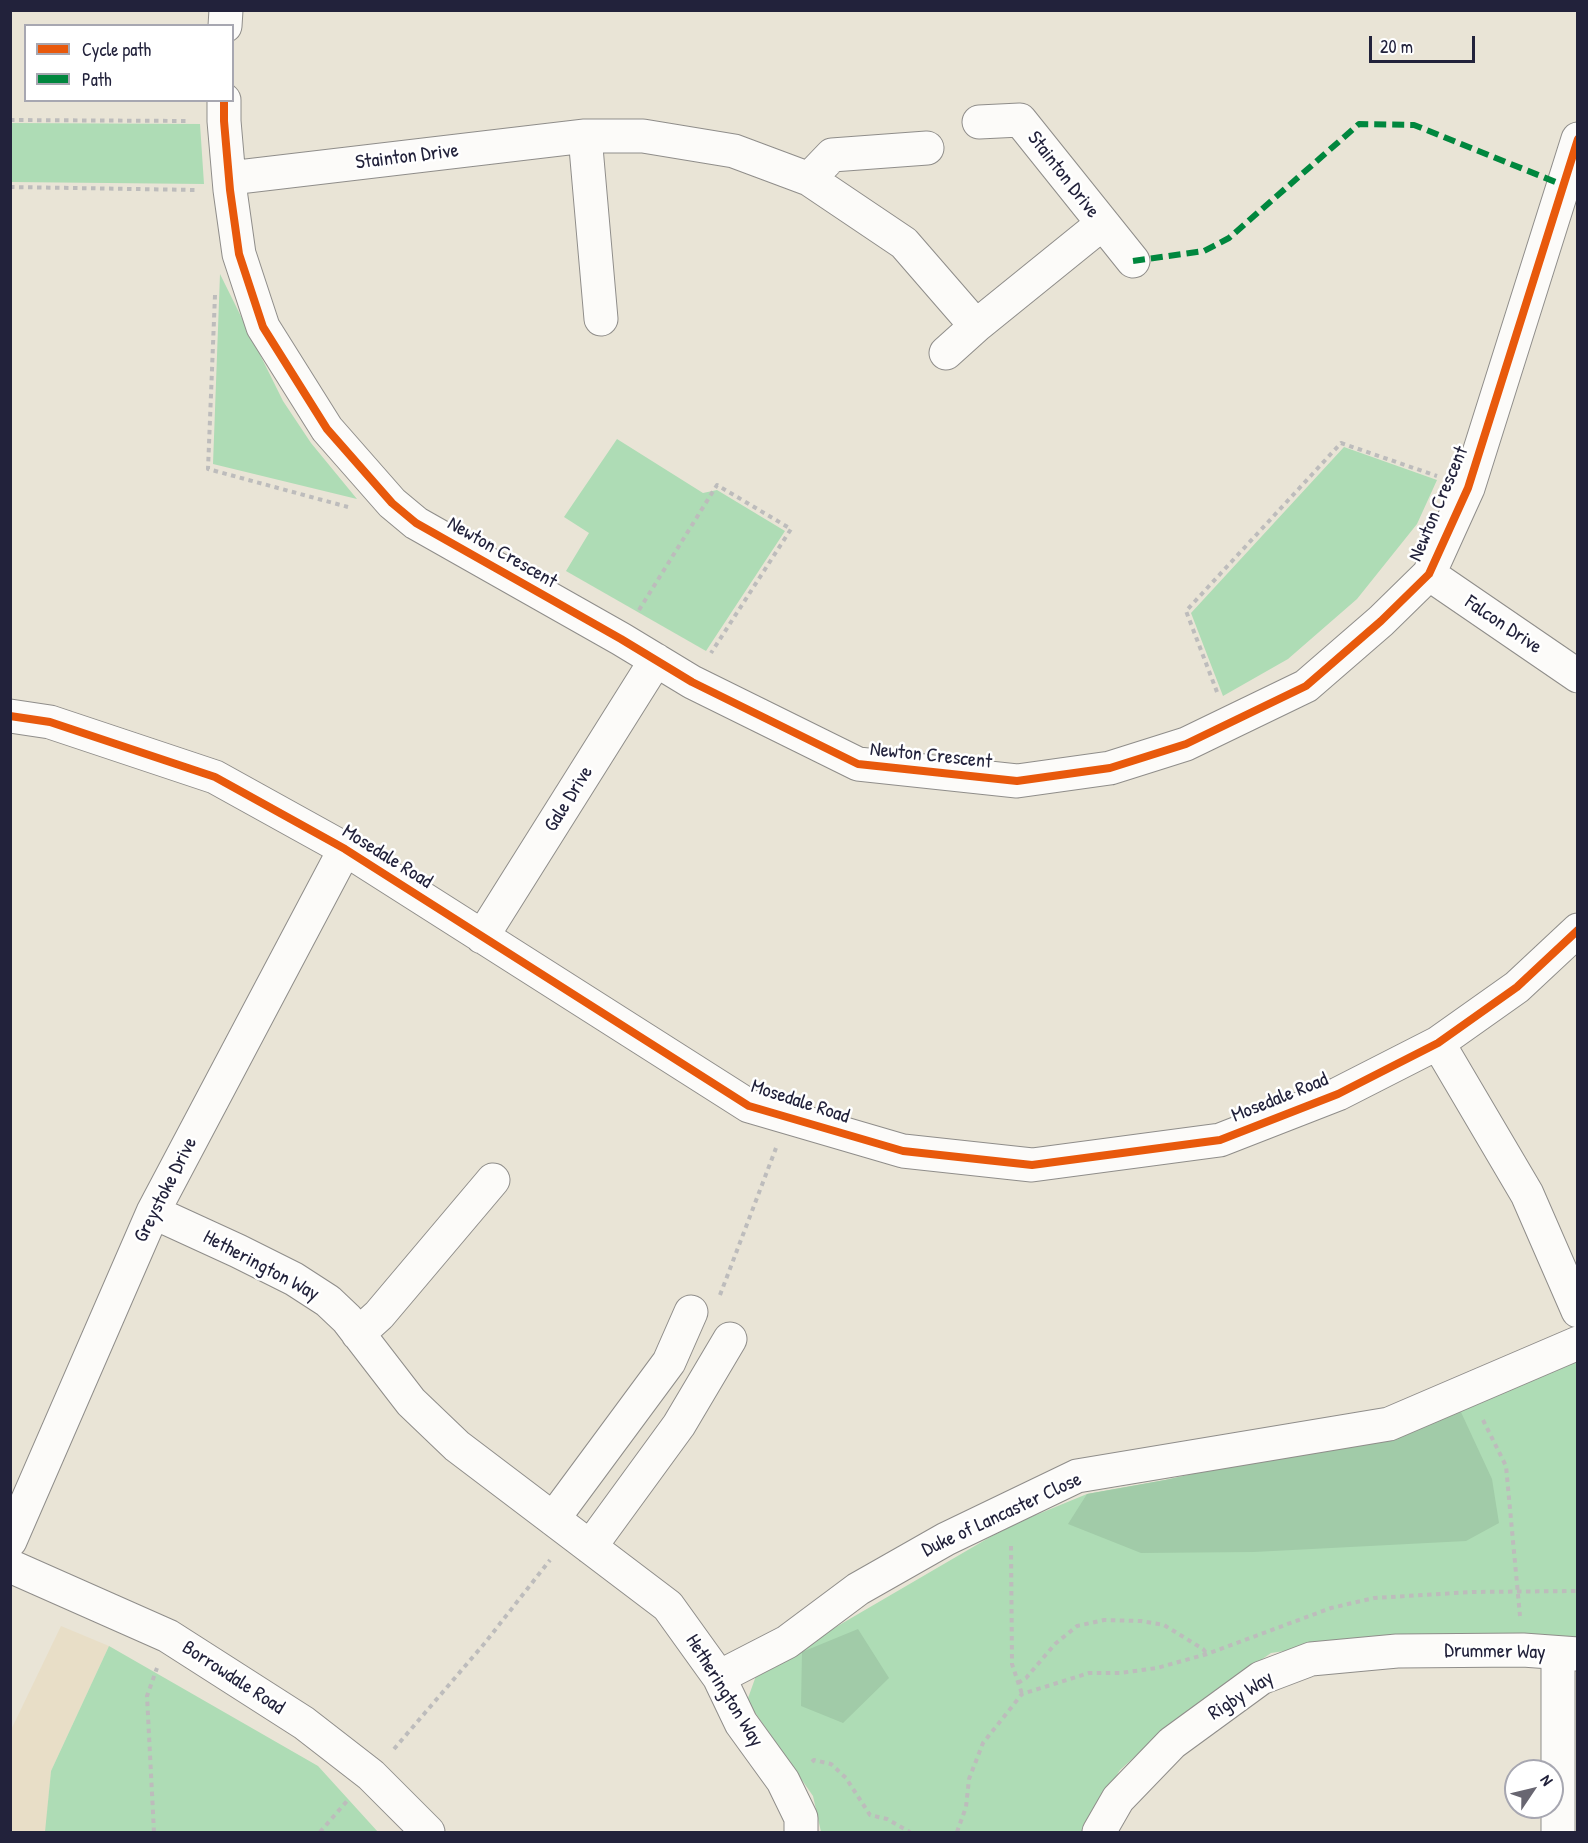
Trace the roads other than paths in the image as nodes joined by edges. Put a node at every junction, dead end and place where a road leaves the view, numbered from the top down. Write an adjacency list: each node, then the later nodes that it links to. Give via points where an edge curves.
1 (224, 111): 7 (street, Newton Crescent)
2 (979, 122): 8 (street, Stainton Drive, via 1020,120)
3 (585, 136): 6 (street, Stainton Drive, via 644,136 734,151); 7 (street, Stainton Drive); 10 (street)
4 (1578, 140): 13 (street, Newton Crescent, via 1468,488)
5 (927, 148): 6 (street, via 832,155)
6 (809, 179): 11 (street, Stainton Drive, via 904,243)
7 (230, 184): 14 (street, Newton Crescent, via 239,254 263,327 327,429 392,503 416,523)
8 (1102, 224): 9 (street, Stainton Drive); 11 (street)
9 (1133, 261)
10 (601, 320)
11 (976, 326): 12 (street)
12 (946, 353)
13 (1429, 574): 14 (street, Newton Crescent, via 1306,686 1186,744 1110,768 1017,782 858,764 692,682); 15 (street, Falcon Drive)
14 (656, 660): 19 (street, Gale Drive)
15 (1578, 676)
16 (10, 716): 17 (street, Mosedale Road, via 50,722 215,777)
17 (345, 849): 19 (street, Mosedale Road); 22 (street, Greystoke Drive)
18 (1578, 930): 20 (street, Mosedale Road, via 1517,987)
19 (482, 937): 20 (street, Mosedale Road, via 749,1106 903,1151 1032,1165 1220,1140 1338,1094)
20 (1438, 1042): 23 (street, via 1527,1194)
21 (493, 1180): 25 (street, via 379,1315)
22 (153, 1212): 25 (street, Hetherington Way, via 294,1280 328,1302); 29 (street, Greystoke Drive)
23 (1578, 1311)
24 (691, 1312): 28 (street, via 669,1362)
25 (358, 1334): 28 (street, Hetherington Way, via 411,1402 457,1446)
26 (730, 1339): 30 (street, via 679,1425)
27 (1578, 1342): 34 (street, Duke of Lancaster Close, via 1389,1424 1077,1476 946,1539 858,1589 787,1642)
28 (553, 1519): 30 (street, Hetherington Way)
29 (10, 1541)
30 (590, 1547): 34 (street, Hetherington Way, via 668,1606)
31 (10, 1566): 35 (street, Borrowdale Road, via 168,1636 304,1723 370,1775)
32 (1432, 1650): 33 (street, Drummer Way); 37 (street, Rigby Way, via 1311,1659 1261,1678 1172,1743 1118,1799)
33 (1568, 1654): 38 (street, Drummer Way)
34 (719, 1677): 36 (street, Hetherington Way, via 741,1723 783,1781 801,1818)
35 (428, 1833)
36 (801, 1833)
37 (1099, 1833)
38 (1558, 1833)

